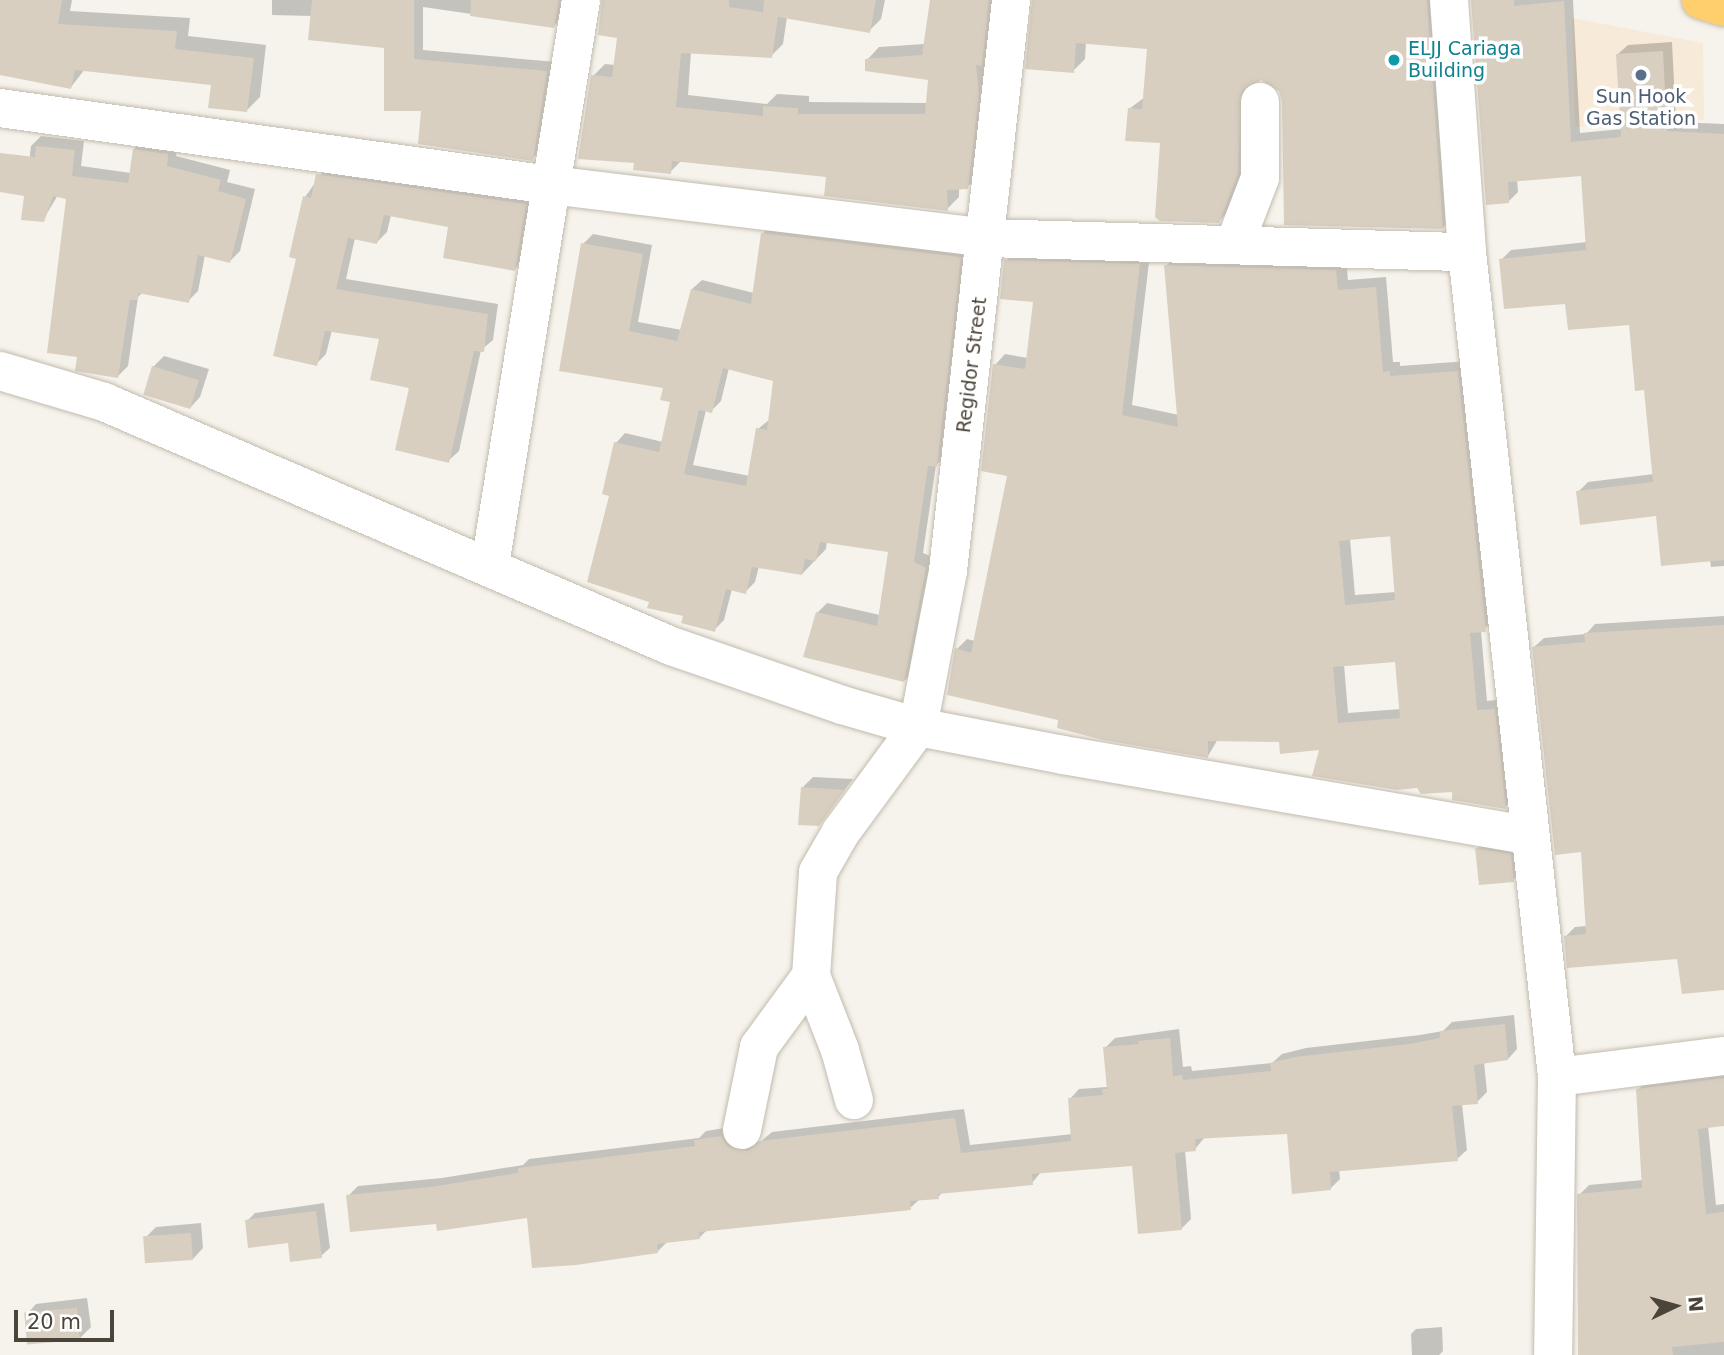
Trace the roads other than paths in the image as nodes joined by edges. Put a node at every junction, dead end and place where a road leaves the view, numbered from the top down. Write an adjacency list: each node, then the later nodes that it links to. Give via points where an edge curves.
1 (581, 0): 8 (street)
2 (1011, 0): 9 (street, Regidor Street)
3 (1449, 0): 11 (street)
4 (1702, 0): 5 (highway)
5 (1724, 7)
6 (1260, 102): 10 (street, via 1260,178)
7 (0, 108): 8 (street)
8 (551, 185): 9 (street); 13 (street)
9 (987, 238): 10 (street); 14 (street, Regidor Street, via 948,571)
10 (1236, 243): 11 (street)
11 (1467, 252): 15 (street)
12 (0, 372): 13 (street, via 104,402)
13 (490, 565): 14 (street, via 683,651)
14 (918, 727): 15 (street); 16 (street, via 841,832 818,872)
15 (1528, 835): 18 (street)
16 (811, 976): 19 (street); 20 (street, via 759,1047)
17 (1724, 1056): 18 (street)
18 (1557, 1077): 21 (street)
19 (854, 1100)
20 (742, 1130)
21 (1553, 1355)

